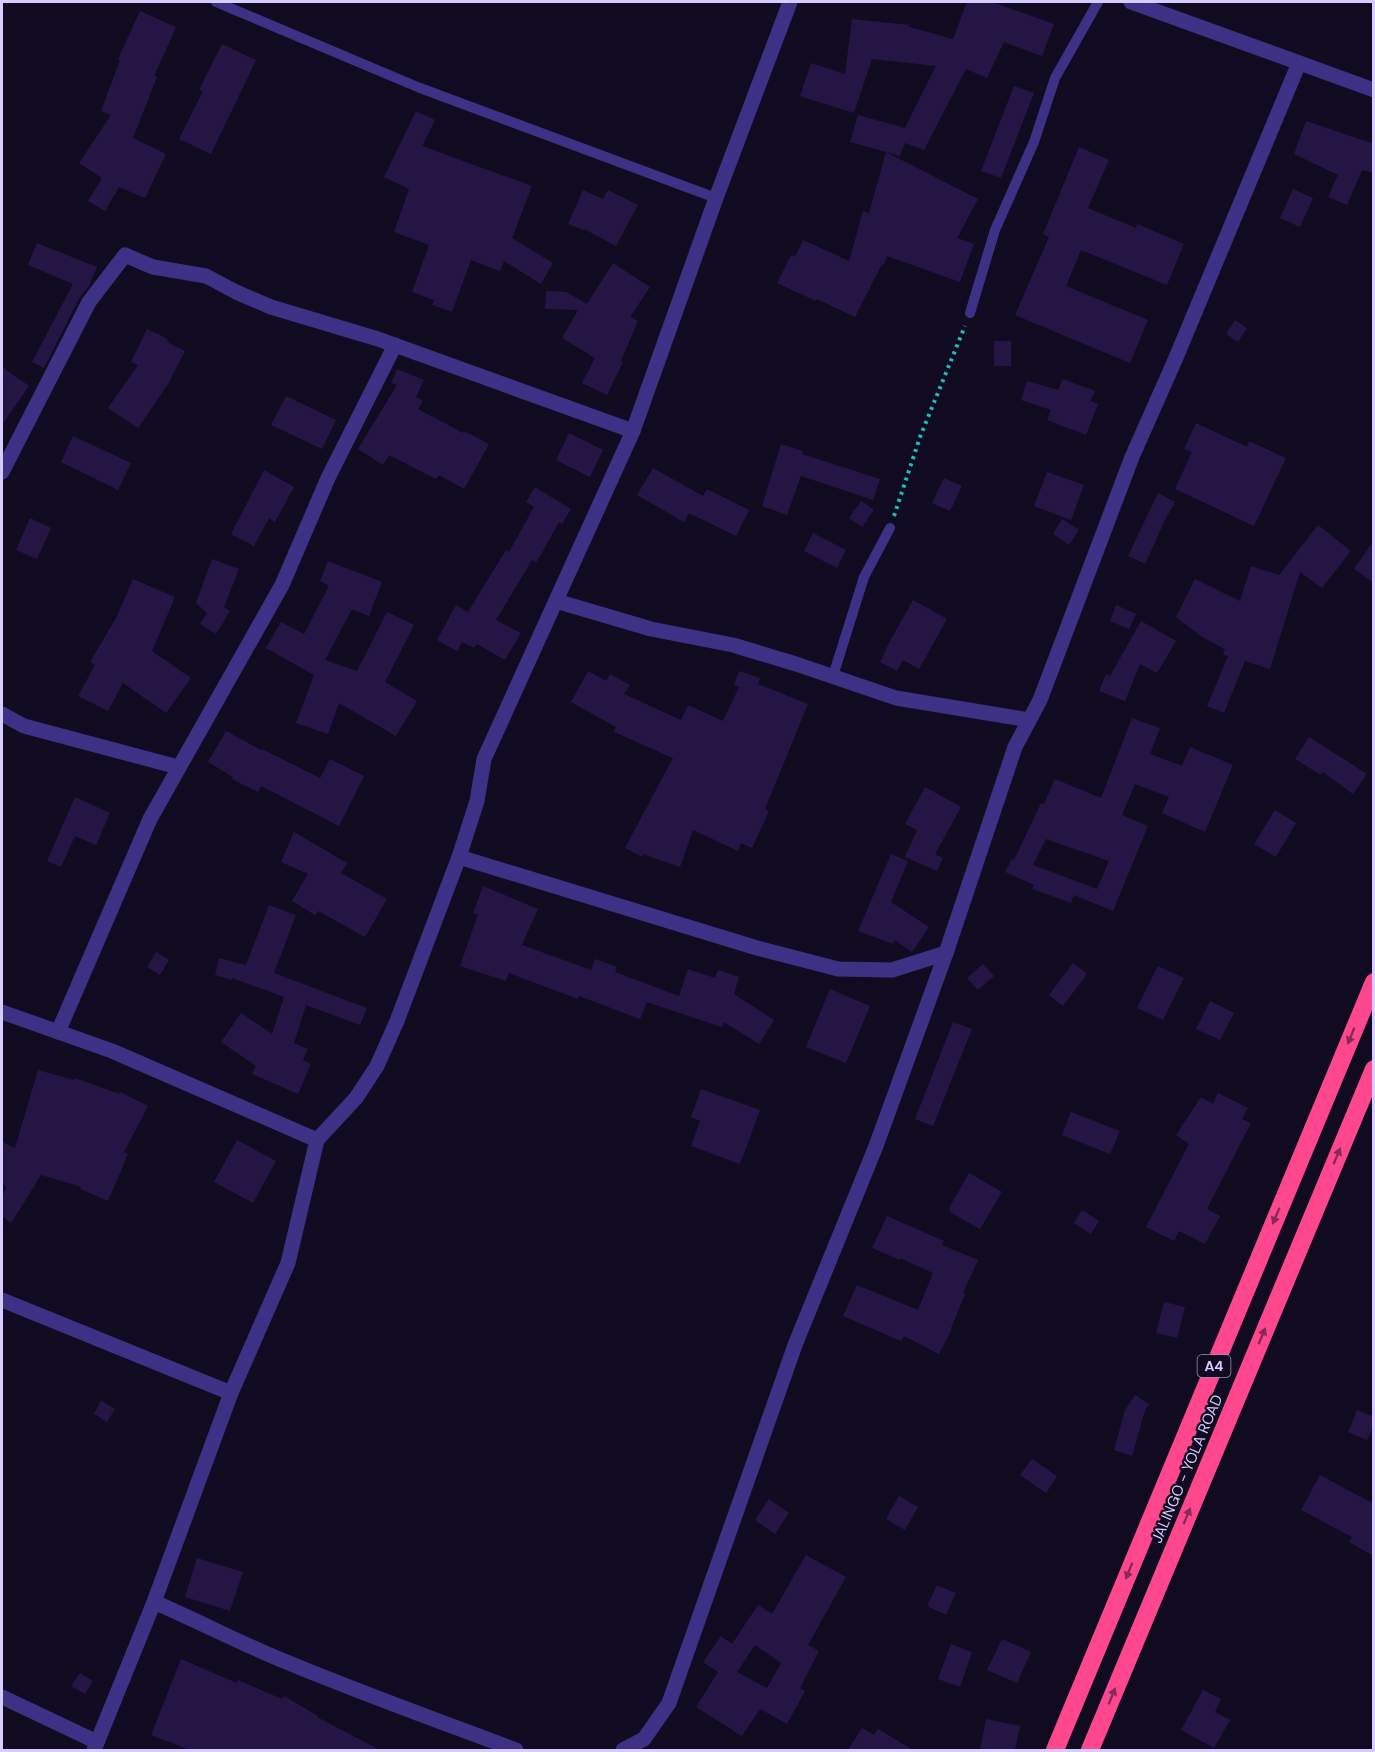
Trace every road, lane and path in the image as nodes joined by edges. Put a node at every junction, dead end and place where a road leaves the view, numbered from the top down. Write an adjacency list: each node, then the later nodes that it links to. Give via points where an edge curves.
1 (216, 2): 7 (lane, via 420,88)
2 (790, 2): 7 (street)
3 (1098, 2): 8 (lane, via 1055,78 1034,142 995,230)
4 (1131, 2): 5 (street)
5 (1299, 63): 6 (street); 16 (street, via 1132,457)
6 (1374, 90)
7 (716, 198): 10 (street)
8 (970, 313): 12 (path, via 920,437)
9 (395, 345): 10 (street); 11 (street, via 271,307 206,276 153,267 125,255 89,302); 17 (street, via 328,478 282,585)
10 (633, 431): 13 (street)
11 (2, 472)
12 (890, 528): 14 (lane, via 864,577)
13 (556, 602): 14 (street, via 651,629 733,645); 18 (street, via 484,759 477,801)
14 (833, 676): 16 (street, via 896,698)
15 (2, 714): 17 (street, via 24,726)
16 (1029, 720): 19 (street, via 1015,747)
17 (178, 767): 22 (street, via 150,819)
18 (459, 857): 19 (street, via 837,969 892,970); 24 (street, via 377,1066 356,1098)
19 (946, 953): 31 (street, via 876,1146 795,1345 669,1702 644,1738)
20 (1374, 982): 32 (highway, A4, one-way to 32)
21 (2, 1012): 22 (street)
22 (58, 1032): 24 (street, via 112,1051)
23 (1374, 1069): 33 (highway, JALINGO - YOLA ROAD / A4, one-way to 23)
24 (317, 1140): 26 (street, via 288,1263)
25 (2, 1300): 26 (street)
26 (231, 1393): 27 (street)
27 (154, 1602): 29 (street); 30 (street, via 285,1662)
28 (2, 1697): 29 (street)
29 (95, 1746)
30 (516, 1750)
31 (623, 1750)
32 (1055, 1750)
33 (1090, 1750)

